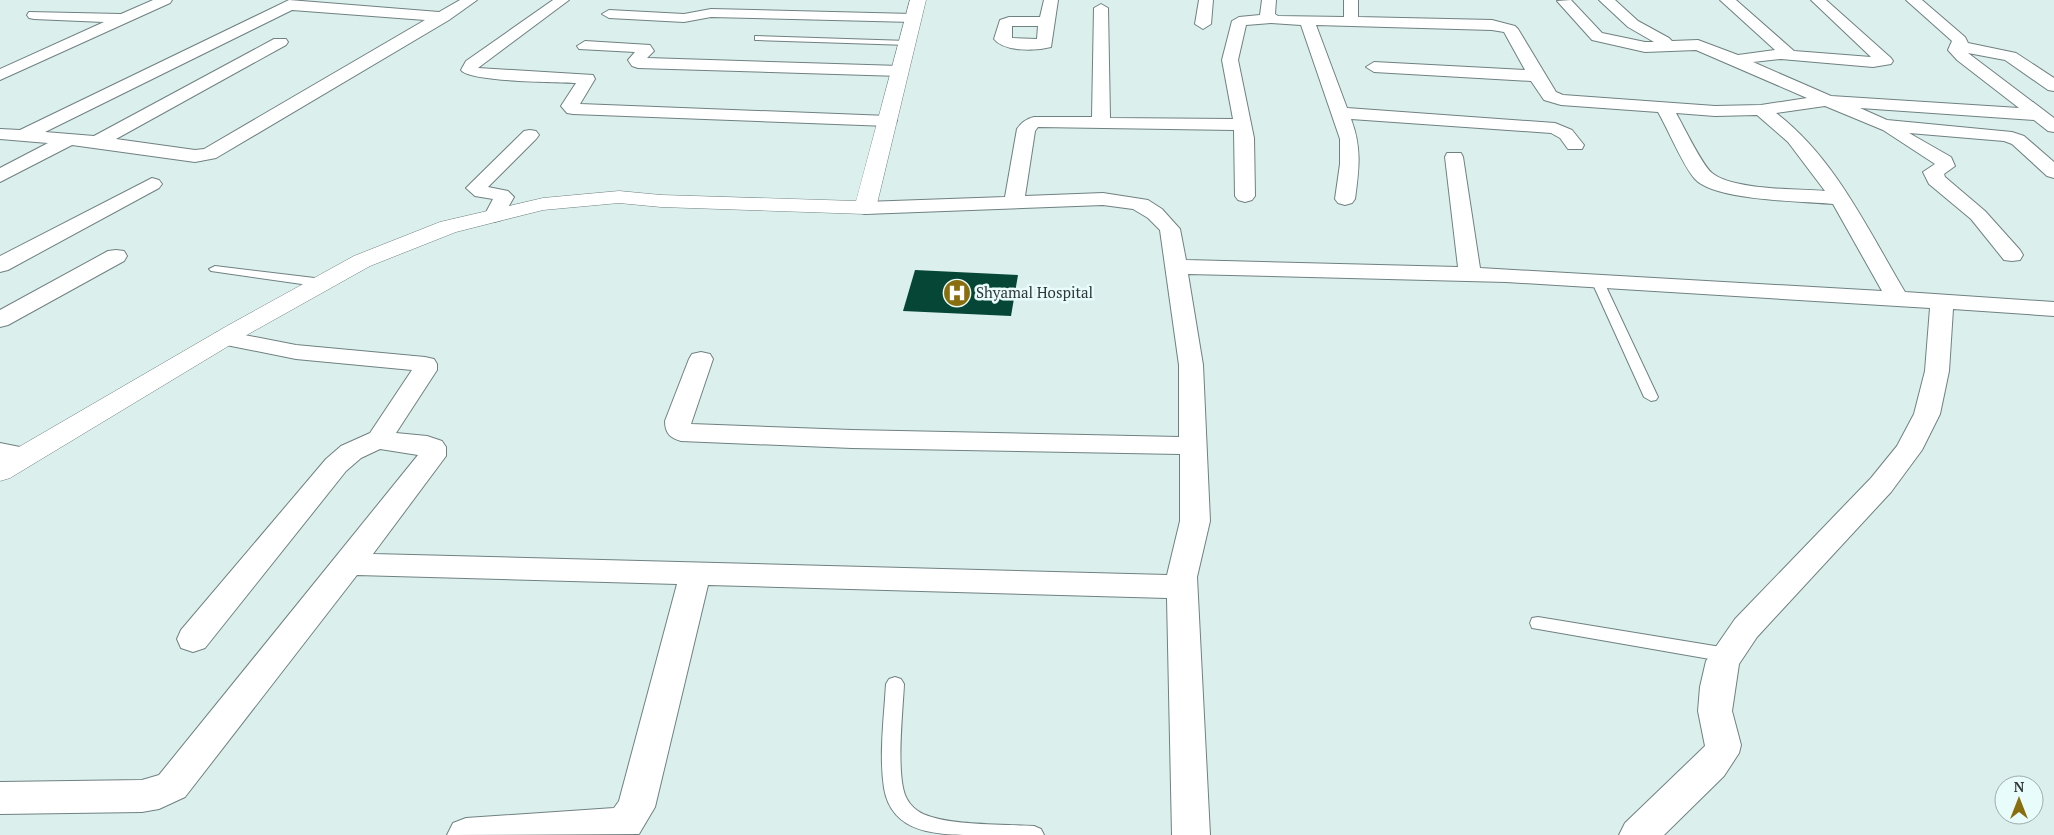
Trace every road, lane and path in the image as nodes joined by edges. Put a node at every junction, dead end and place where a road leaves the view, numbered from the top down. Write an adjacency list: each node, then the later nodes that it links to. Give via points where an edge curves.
1 (165, 0): 19 (street)
2 (470, 0): 18 (street)
3 (562, 0): 43 (street, via 472,64 469,70 587,79 570,106 573,109)
4 (1051, 0): 21 (street)
5 (1206, 0): 24 (street)
6 (1269, 0): 20 (street, via 1267,14)
7 (1351, 0): 23 (street)
8 (1606, 0): 29 (street, via 1633,24)
9 (1727, 0): 31 (street, via 1786,50)
10 (1818, 0): 31 (street, via 1885,61)
11 (1913, 0): 30 (street, via 1960,40)
12 (1564, 2): 29 (street, via 1597,37 1645,46)
13 (294, 3): 18 (street); 50 (street)
14 (1101, 8): 44 (street)
15 (916, 9): 16 (street, via 711,13 679,18); 27 (street)
16 (609, 14)
17 (34, 15): 19 (street)
18 (444, 17): 52 (street, via 209,154 195,156)
19 (124, 19): 35 (street)
20 (1271, 19): 22 (street); 45 (street, via 1238,23 1230,60)
21 (1046, 22)
22 (1308, 22): 23 (street); 41 (street)
23 (1351, 23): 36 (street, via 1503,26 1510,30)
24 (1204, 24)
25 (758, 38): 27 (lane)
26 (280, 42): 52 (street)
27 (908, 43): 34 (street)
28 (585, 46): 34 (street, via 644,48 646,51 636,60 638,63)
29 (1672, 46): 32 (street, via 1702,46)
30 (1957, 46): 37 (street, via 2010,56); 42 (street, via 1956,50 1963,57)
31 (1786, 55): 32 (street, via 1745,58)
32 (1742, 62): 38 (street)
33 (1374, 68): 36 (street)
34 (900, 72): 43 (street)
35 (0, 75)
36 (1536, 76): 39 (street, via 1547,94 1561,100)
37 (2054, 86)
38 (1826, 102): 40 (street); 42 (street); 46 (street)
39 (1665, 109): 40 (street); 59 (street, via 1704,176 1714,183 1734,188)
40 (1761, 110): 59 (street, via 1798,142)
41 (1338, 113): 53 (street, via 1555,128 1566,134); 60 (street, via 1350,150)
42 (2039, 115): 47 (street)
43 (888, 121): 62 (street)
44 (1101, 122): 45 (street); 61 (street, via 1030,123 1026,129)
45 (1242, 125): 58 (street)
46 (1884, 125): 55 (street, via 2006,136 2018,140); 64 (street, via 1944,161 1945,166 1933,172 1933,176 1978,215)
47 (2054, 127)
48 (0, 134): 50 (street)
49 (530, 135): 63 (street, via 476,188 480,192 504,197)
50 (25, 136): 51 (street)
51 (68, 140): 52 (street); 56 (street)
52 (97, 142)
53 (1574, 146)
54 (1454, 157): 69 (street)
55 (2054, 172)
56 (0, 176)
57 (152, 184): 66 (street)
58 (1245, 196)
59 (1838, 198): 72 (street)
60 (1345, 199)
61 (1014, 203): 62 (street); 67 (street, via 1103,199 1133,201 1158,213 1170,229)
62 (865, 208): 63 (street, via 662,202 619,197 543,204)
63 (494, 216): 71 (street, via 448,227 362,261)
64 (2012, 255)
65 (116, 256): 75 (street)
66 (0, 265)
67 (1177, 267): 69 (street); 80 (street, via 1191,365)
68 (215, 269): 71 (lane)
69 (1470, 274): 70 (street)
70 (1597, 280): 72 (street); 78 (lane)
71 (323, 283): 76 (street)
72 (1898, 299): 73 (street)
73 (1942, 302): 74 (street); 88 (street, via 1937,371 1927,414 1908,450 1881,485 1746,628)
74 (2054, 309)
75 (0, 320)
76 (224, 338): 79 (street, via 296,352 425,364 425,370); 81 (street)
77 (701, 359): 80 (street, via 678,421 678,430 687,433 852,440)
78 (1650, 397)
79 (381, 438): 83 (street, via 388,442 427,445 434,451); 87 (street, via 351,452 336,465)
80 (1193, 446): 85 (street, via 1195,521)
81 (13, 454): 82 (street)
82 (0, 471)
83 (349, 564): 84 (street); 90 (street, via 167,790 142,796)
84 (695, 574): 85 (street); 91 (street, via 636,807 626,822 606,827)
85 (1182, 587): 93 (street)
86 (1538, 623): 88 (lane)
87 (193, 640)
88 (1727, 655): 94 (street, via 1715,700 1722,750 1711,765)
89 (895, 684): 92 (lane, via 893,781 896,798 904,811 918,821 945,826)
90 (0, 798)
91 (466, 835)
92 (1034, 835)
93 (1190, 835)
94 (1639, 835)

